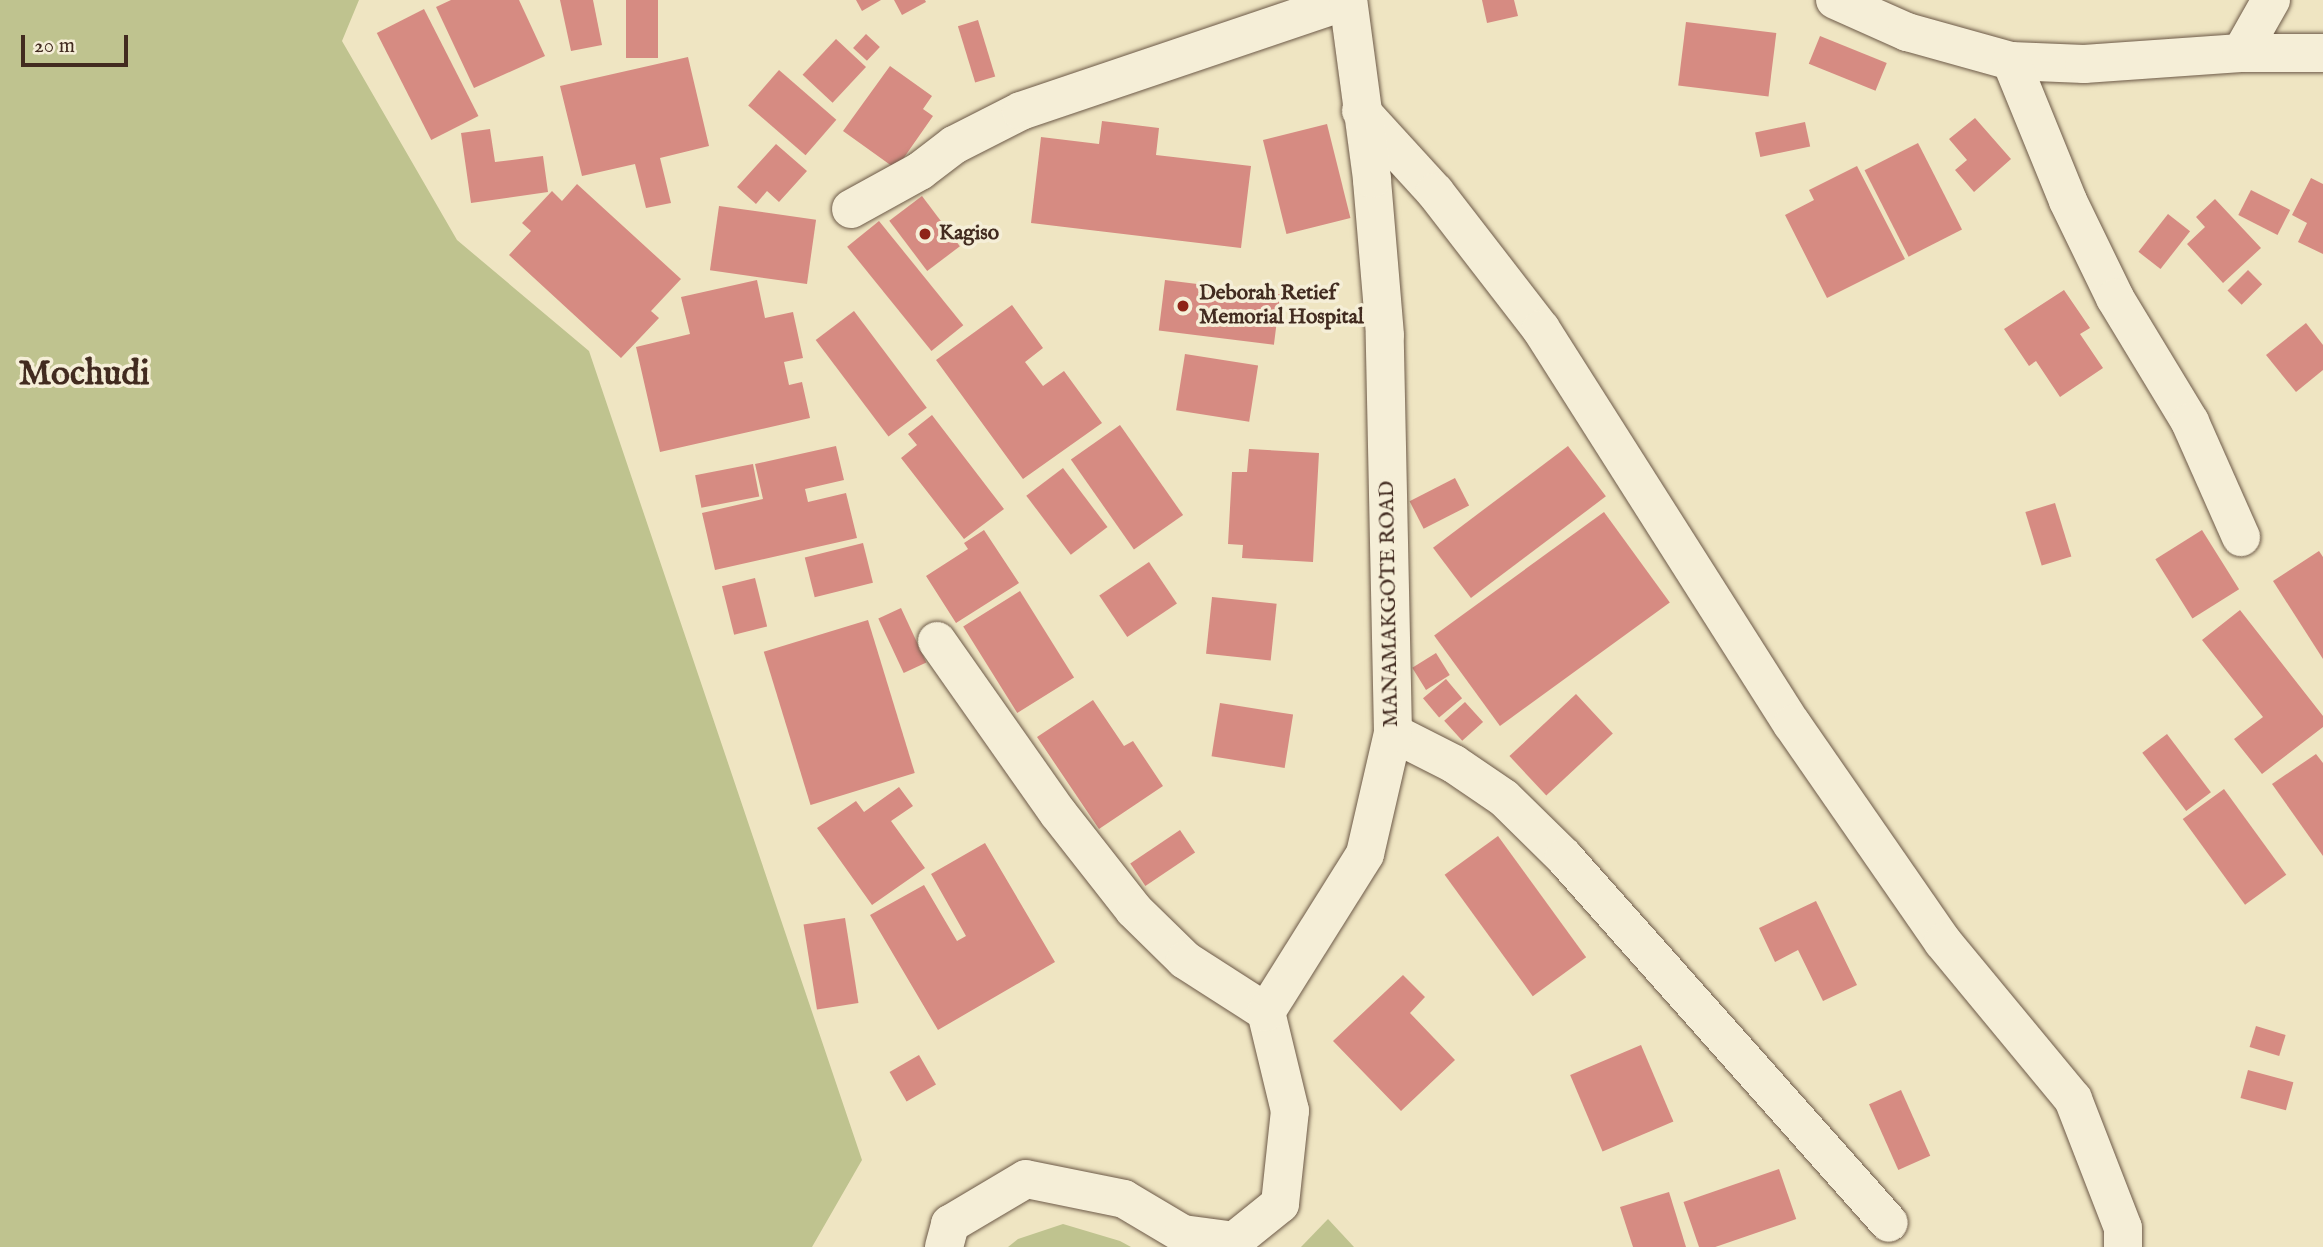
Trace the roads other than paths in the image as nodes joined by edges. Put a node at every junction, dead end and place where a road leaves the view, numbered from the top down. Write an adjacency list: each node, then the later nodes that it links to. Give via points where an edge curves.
1 (1348, 0): 7 (street, MANAMAKGOTE ROAD); 8 (street, via 1020,111 954,145 920,171)
2 (1835, 0): 6 (street, via 1907,32)
3 (2271, 0): 4 (street)
4 (2241, 53): 5 (street); 6 (street, via 2084,64)
5 (2323, 53)
6 (2011, 61): 9 (street, via 2068,201 2115,298 2190,422)
7 (1361, 111): 11 (street, MANAMAKGOTE ROAD, via 1372,179 1385,335); 15 (street, via 1435,192 1541,329 1800,736 1944,942 2073,1099 2123,1228)
8 (851, 209)
9 (2241, 537)
10 (937, 640): 12 (street, via 1058,813 1134,910 1185,960)
11 (1393, 733): 12 (street, MANAMAKGOTE ROAD, via 1365,854); 13 (street, via 1494,791 1547,840)
12 (1266, 1012): 14 (street, via 1290,1111 1280,1204 1234,1241 1183,1234 1124,1199 1026,1179 950,1224)
13 (1889, 1223)
14 (944, 1247)
15 (2123, 1247)

